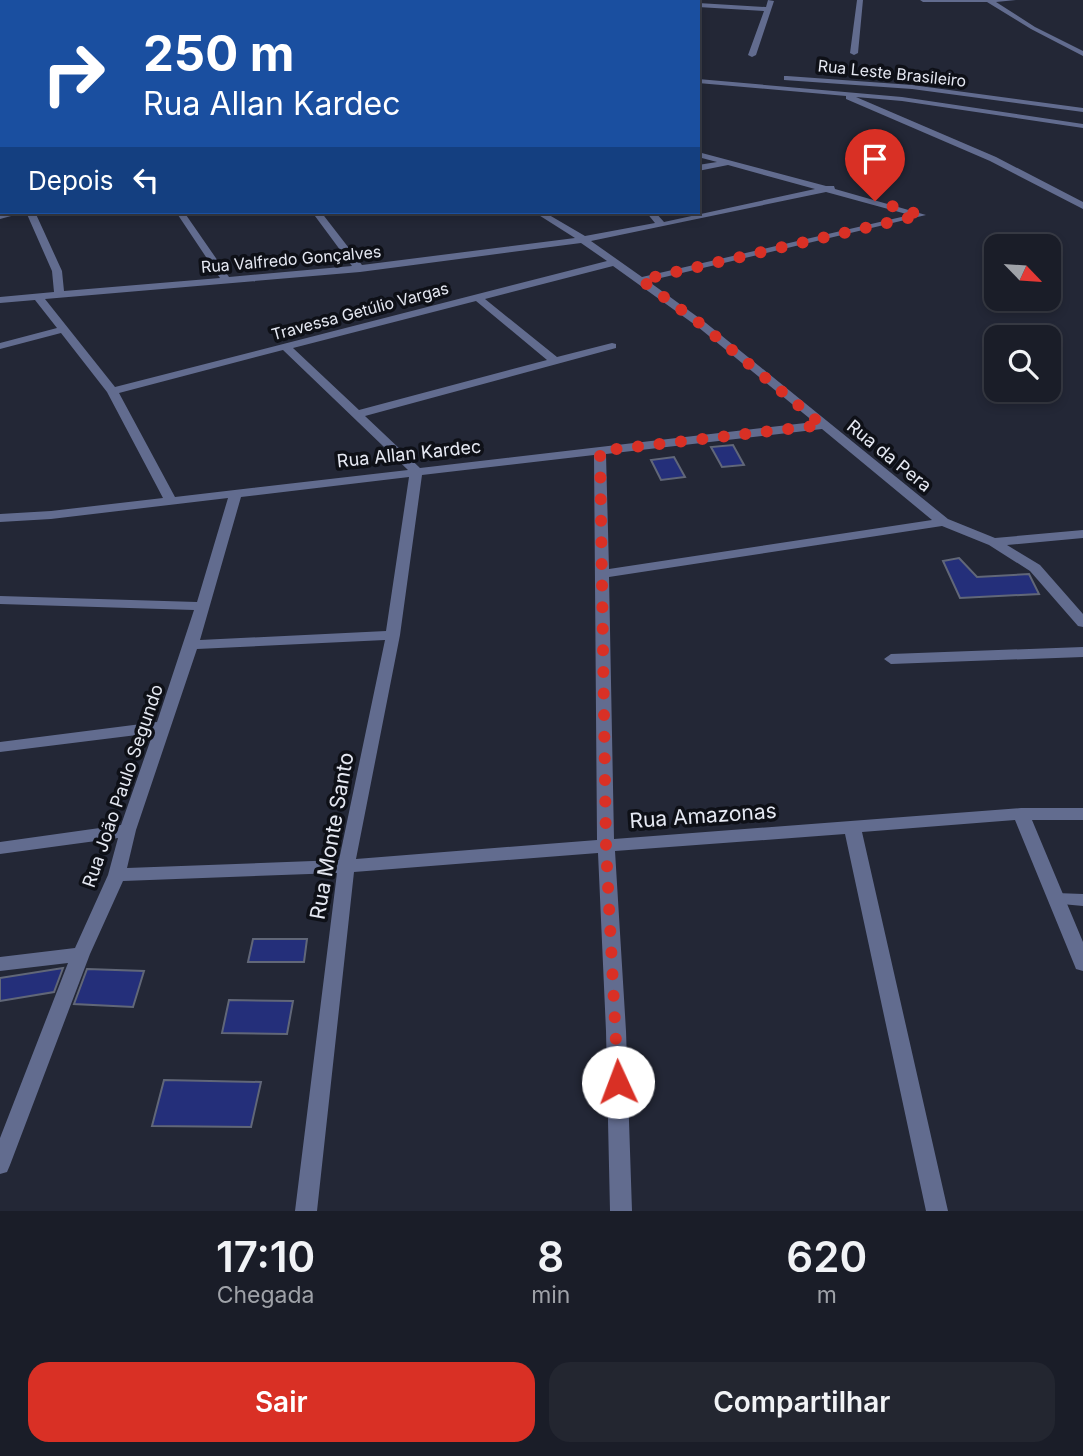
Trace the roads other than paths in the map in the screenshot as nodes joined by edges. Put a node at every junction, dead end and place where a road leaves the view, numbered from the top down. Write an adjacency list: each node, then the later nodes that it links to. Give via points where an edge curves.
1 (772, 0): 7 (street)
2 (860, 0): 8 (street)
3 (923, 0): 5 (street)
4 (1013, 0): 5 (street)
5 (989, 1): 9 (street)
6 (700, 5): 7 (street)
7 (769, 9): 10 (street)
8 (854, 53)
9 (1083, 54)
10 (752, 55)
11 (700, 74): 16 (street, Rua Leste Brasileiro, via 878,84)
12 (700, 81): 13 (street)
13 (719, 82): 14 (street); 15 (street)
14 (700, 91)
15 (835, 91): 17 (street); 22 (street, via 993,159)
16 (1083, 110)
17 (1083, 126)
18 (700, 154): 19 (street)
19 (730, 162): 20 (street); 21 (street)
20 (700, 168)
21 (831, 188): 28 (street, Rua Valfredo Gonçalves); 33 (street, via 918,214 918,218)
22 (1083, 206)
23 (32, 214): 34 (street, via 57,271)
24 (181, 214): 32 (street)
25 (317, 214): 31 (street)
26 (541, 214): 29 (street, Rua da Pera)
27 (652, 214): 28 (street)
28 (662, 225): 29 (street, Rua Valfredo Gonçalves)
29 (584, 240): 30 (street, Rua da Pera); 31 (street, Rua Valfredo Gonçalves)
30 (616, 262): 33 (street, Rua da Pera); 36 (street, Travessa Getúlio Vargas)
31 (360, 269): 32 (street, Rua Valfredo Gonçalves)
32 (226, 280): 34 (street, Rua Valfredo Gonçalves)
33 (641, 280): 45 (street, Rua da Pera)
34 (59, 294): 35 (street, Rua Valfredo Gonçalves)
35 (37, 296): 37 (street, Rua Valfredo Gonçalves); 38 (street)
36 (477, 297): 41 (street, Travessa Getúlio Vargas); 42 (street)
37 (0, 300)
38 (62, 330): 39 (street); 43 (street)
39 (0, 346)
40 (612, 346): 42 (street)
41 (286, 347): 43 (street, Travessa Getúlio Vargas); 44 (street)
42 (553, 360): 44 (street)
43 (112, 391): 49 (street)
44 (355, 415): 47 (street)
45 (822, 425): 46 (street, Rua Allan Kardec); 51 (street, Rua da Pera)
46 (600, 451): 47 (street, Rua Allan Kardec); 54 (street)
47 (416, 471): 48 (street, Rua Allan Kardec); 58 (street, Rua Monte Santo)
48 (236, 493): 49 (street, Rua Allan Kardec); 56 (street, Rua João Paulo Segundo)
49 (170, 500): 50 (street, Rua Allan Kardec)
50 (0, 518)
51 (943, 522): 53 (street, Rua da Pera); 54 (street)
52 (1083, 534): 53 (street)
53 (994, 542): 57 (street, Rua da Pera, via 1035,568)
54 (604, 574): 68 (street)
55 (0, 600): 56 (street)
56 (200, 606): 59 (street, Rua João Paulo Segundo)
57 (1083, 623)
58 (393, 635): 59 (street); 70 (street, Rua Monte Santo)
59 (191, 645): 62 (street, Rua João Paulo Segundo)
60 (1083, 652): 61 (street)
61 (891, 659)
62 (164, 726): 63 (street); 67 (street, Rua João Paulo Segundo)
63 (0, 747)
64 (1021, 814): 65 (street, Rua Amazonas); 66 (street, Rua Amazonas); 72 (street)
65 (1083, 814)
66 (852, 827): 68 (street, Rua Amazonas); 80 (street)
67 (128, 830): 69 (street); 71 (street, Rua João Paulo Segundo)
68 (606, 847): 70 (street, Rua Amazonas); 79 (street)
69 (0, 848)
70 (346, 866): 71 (street, Rua Amazonas); 78 (street, Rua Monte Santo)
71 (117, 875): 74 (street, Rua João Paulo Segundo)
72 (1056, 900): 73 (lane); 76 (street)
73 (1083, 900)
74 (80, 954): 75 (street); 77 (street, Rua João Paulo Segundo)
75 (0, 964)
76 (1083, 964)
77 (0, 1165)
78 (306, 1211)
79 (621, 1211)
80 (937, 1211)

